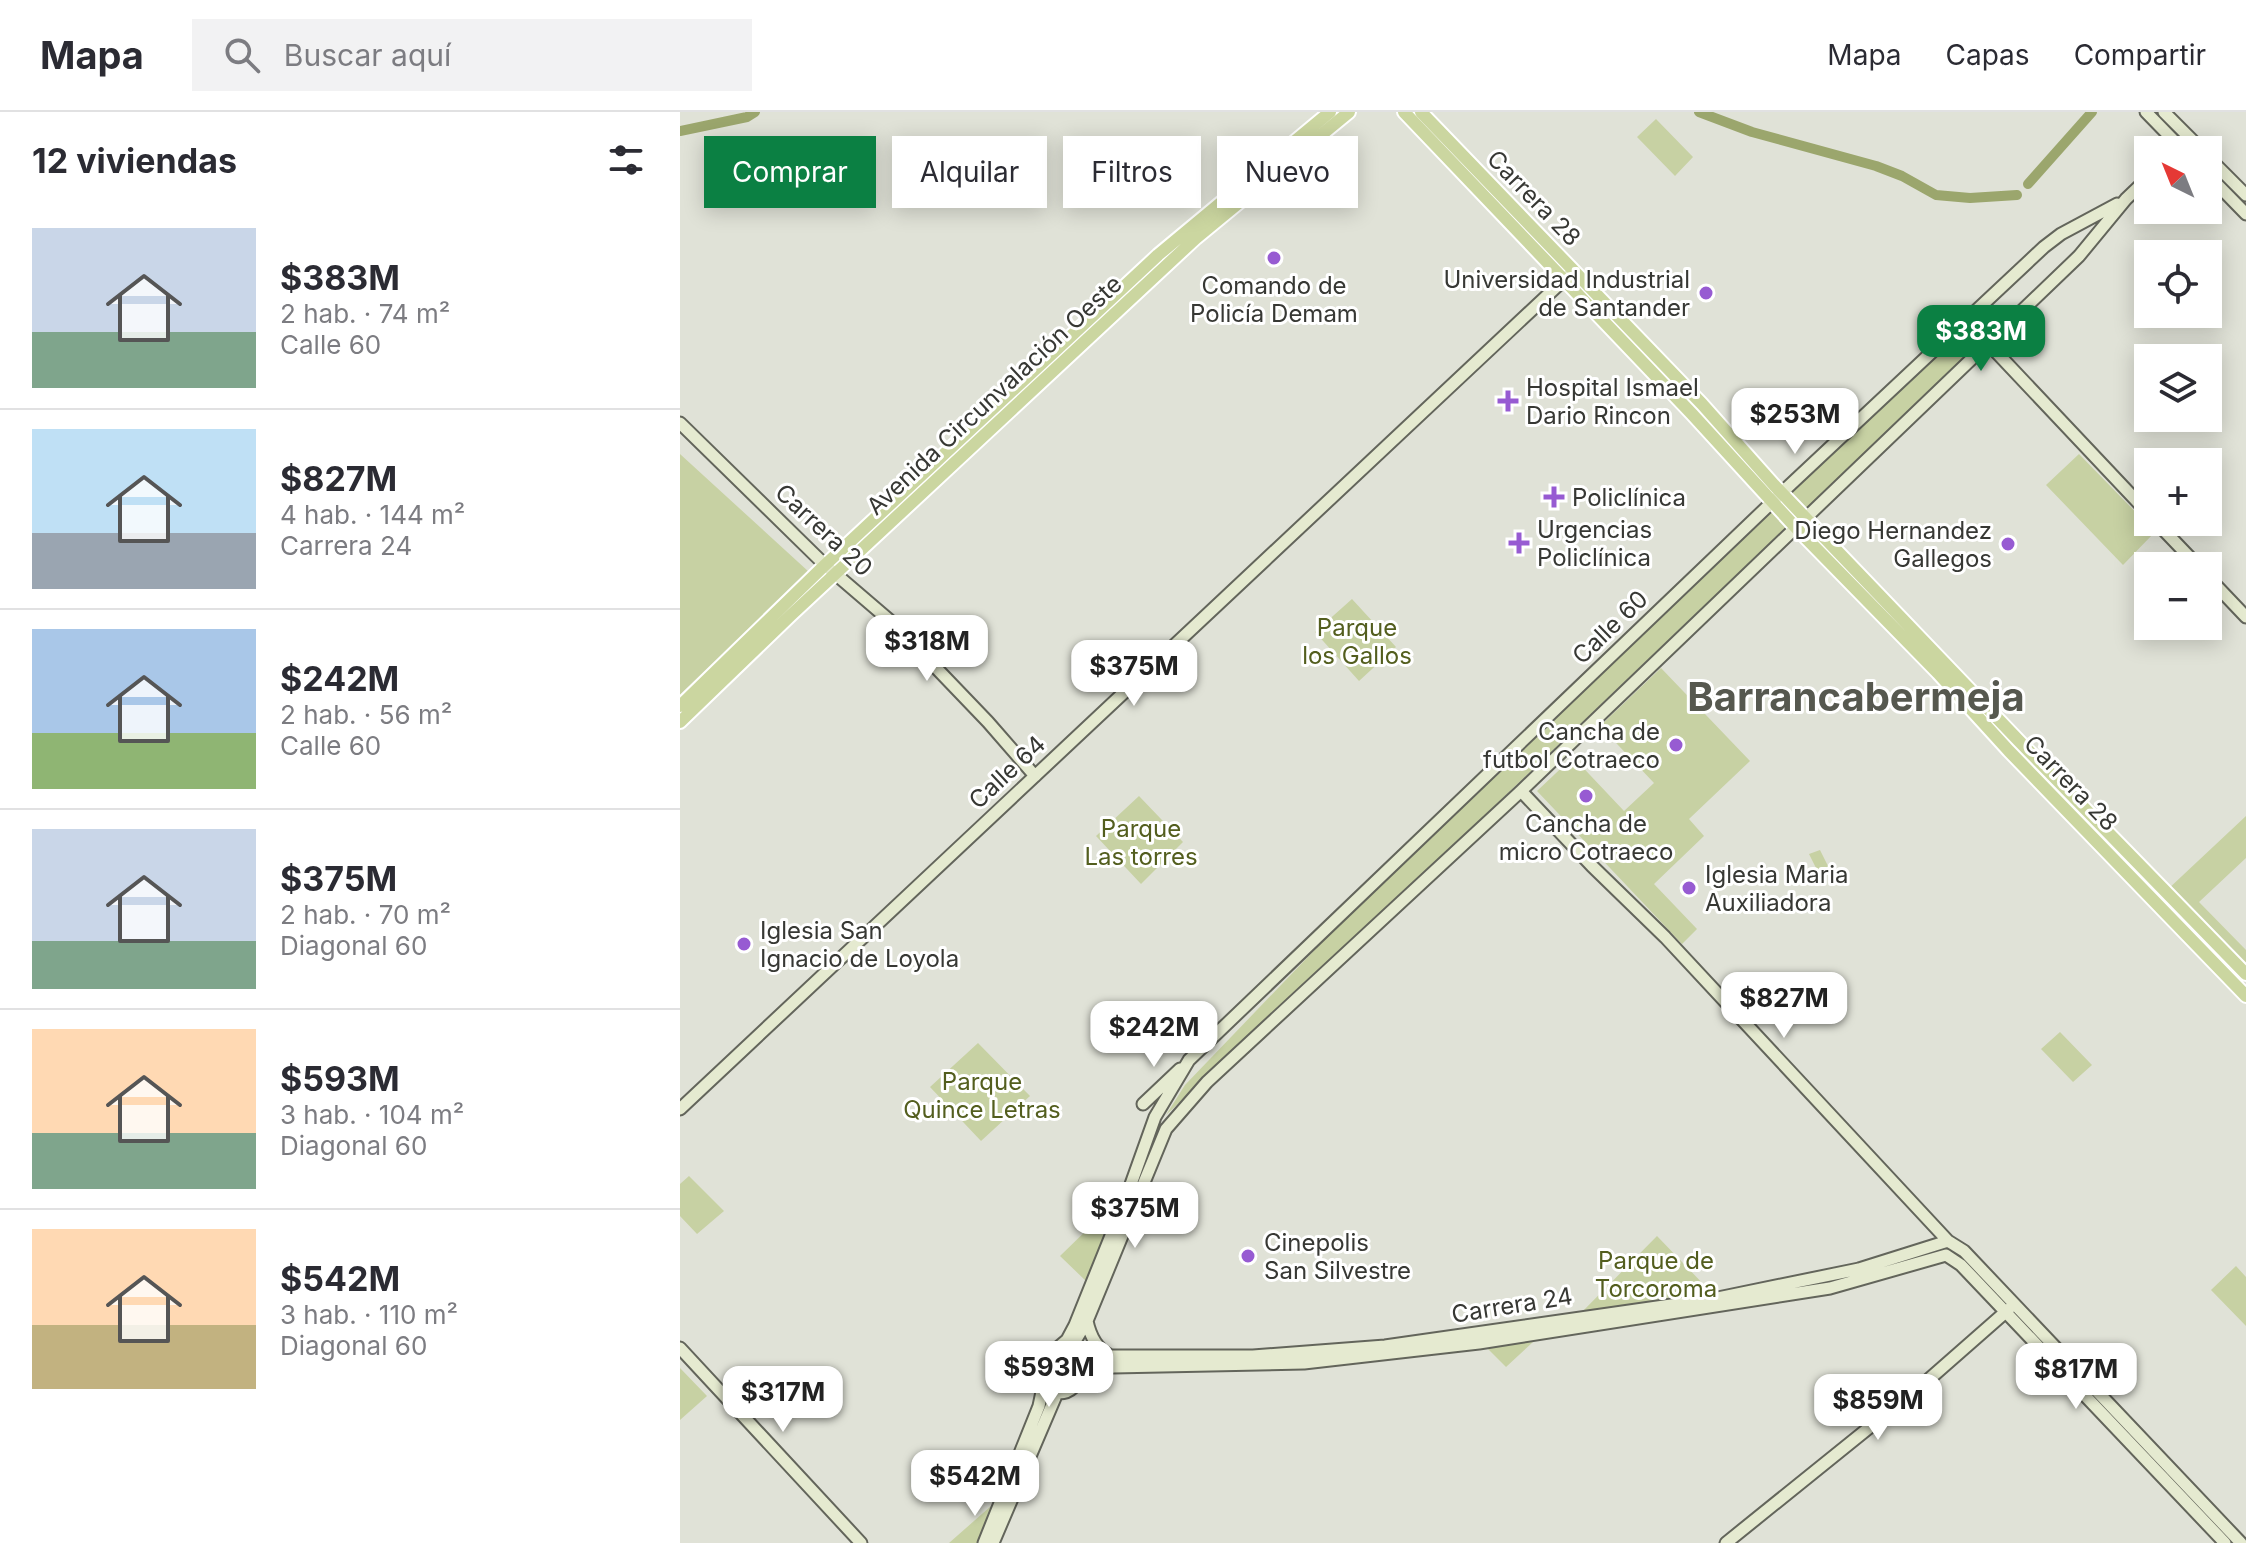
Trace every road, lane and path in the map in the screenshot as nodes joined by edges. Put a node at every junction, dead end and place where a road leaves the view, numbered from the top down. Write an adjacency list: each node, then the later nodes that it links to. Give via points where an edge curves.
1 (1330, 112): 27 (main road, Avenida Circunvalación Oeste, via 1189,228)
2 (1349, 112): 27 (main road, Avenida Circunvalación Oeste, via 1196,238)
3 (1404, 112): 16 (main road, Carrera 28)
4 (1421, 112): 15 (main road, Carrera 28)
5 (2146, 112): 7 (street)
6 (2164, 112): 8 (street)
7 (2168, 136)
8 (2187, 136)
9 (2222, 171): 12 (street)
10 (2222, 189): 14 (street)
11 (2134, 191): 13 (street, Calle 60)
12 (2246, 195)
13 (2126, 199): 17 (street, Calle 60, via 2061,234); 18 (street, Calle 60, via 2079,256)
14 (2246, 214)
15 (1573, 270): 16 (street, Calle 64); 20 (main road, Carrera 28)
16 (1563, 281): 22 (main road, Carrera 28); 32 (street, Calle 64)
17 (1966, 320): 18 (street); 20 (street, Calle 60)
18 (1987, 343): 21 (street); 23 (street, Calle 60)
19 (680, 423): 27 (street, Carrera 20)
20 (1781, 493): 22 (street, Calle 60); 23 (main road, Carrera 28)
21 (2134, 498)
22 (1771, 502): 24 (main road, Carrera 28); 36 (street, Calle 60)
23 (1805, 517): 24 (street, Calle 60); 34 (main road, Carrera 28)
24 (1795, 527): 33 (street, Calle 60); 35 (main road, Carrera 28)
25 (2169, 536): 26 (street)
26 (2185, 552)
27 (830, 569): 30 (main road, Avenida Circunvalación Oeste); 31 (main road, Avenida Circunvalación Oeste); 32 (street, Carrera 20, via 895,625)
28 (2222, 592): 29 (street)
29 (2246, 617)
30 (680, 706)
31 (680, 722)
32 (1035, 776): 38 (street, Calle 64)
33 (1521, 791): 39 (street); 42 (street, Calle 60, via 1207,1082 1166,1129)
34 (2246, 974)
35 (2246, 996)
36 (1189, 1060): 37 (street); 44 (street, Calle 60, via 1155,1117 1075,1325)
37 (1143, 1104)
38 (680, 1109)
39 (1948, 1241): 40 (street); 41 (street, via 1964,1251); 46 (street, Carrera 24, via 1859,1269 1713,1299 1385,1346 1253,1356)
40 (1946, 1255): 41 (street); 47 (street, Carrera 24, via 1830,1288 1479,1343 1304,1363 1113,1367)
41 (2010, 1308): 53 (street); 54 (street); 55 (street)
42 (1087, 1321): 45 (street, Calle 60); 46 (street, via 1092,1338)
43 (680, 1348): 50 (street)
44 (1054, 1351): 45 (street); 48 (street, via 1038,1364)
45 (1072, 1354): 46 (street, Carrera 24); 47 (street)
46 (1110, 1355)
47 (1080, 1374): 49 (street, via 1073,1387)
48 (1043, 1387): 49 (street); 51 (street)
49 (1057, 1393): 52 (street)
50 (861, 1543)
51 (984, 1543)
52 (993, 1543)
53 (1726, 1543)
54 (2225, 1543)
55 (2241, 1543)

